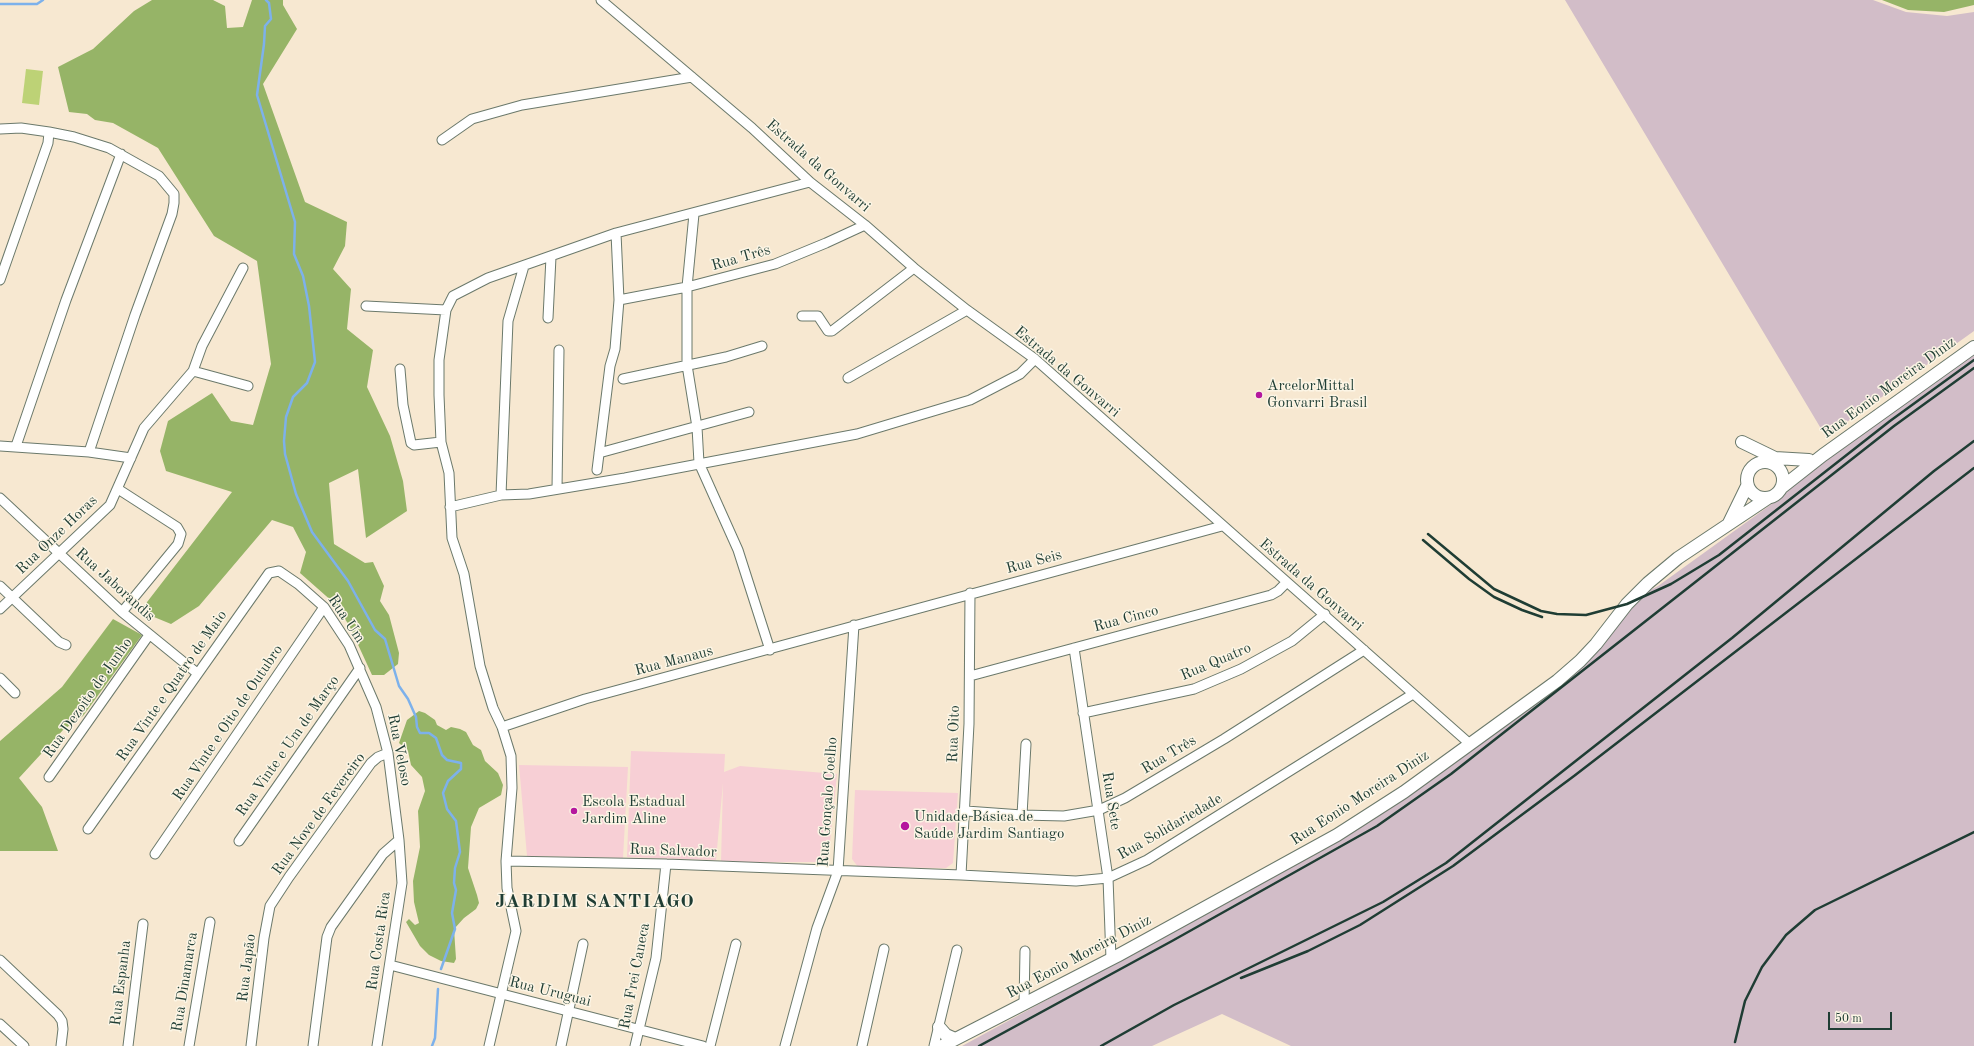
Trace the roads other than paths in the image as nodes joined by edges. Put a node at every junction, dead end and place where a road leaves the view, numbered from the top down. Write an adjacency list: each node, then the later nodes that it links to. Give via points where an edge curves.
1 (601, 0): 2 (street, Estrada da Gonvarri)
2 (692, 77): 5 (street, via 522,105 472,119); 7 (street, Estrada da Gonvarri)
3 (0, 129): 4 (street, via 21,128)
4 (49, 132): 6 (street, via 95,143); 15 (street, via 48,143)
5 (442, 140)
6 (120, 154): 38 (street); 39 (street, via 158,176 174,194 174,203)
7 (810, 182): 8 (street); 9 (street, Estrada da Gonvarri)
8 (694, 214): 10 (street); 16 (street)
9 (865, 225): 14 (street, Estrada da Gonvarri); 16 (street, Rua Três, via 774,264)
10 (616, 233): 11 (street); 17 (street)
11 (551, 256): 12 (street); 22 (street)
12 (524, 266): 19 (street, via 462,290 453,296); 51 (street, via 508,321)
13 (243, 268): 29 (street, Rua Onze Horas, via 202,346)
14 (914, 268): 20 (street, Estrada da Gonvarri); 21 (street, via 832,331 828,331 818,316)
15 (0, 280)
16 (687, 287): 17 (street, Rua Três); 27 (street)
17 (619, 300): 40 (street, via 615,349 610,366)
18 (366, 306): 19 (street)
19 (446, 310): 35 (street, via 440,360)
20 (967, 310): 26 (street, Estrada da Gonvarri); 30 (street)
21 (802, 316)
22 (548, 318)
23 (762, 346): 27 (street)
24 (1974, 347): 41 (main road, Rua Eonio Moreira Diniz)
25 (559, 350): 50 (street)
26 (1035, 359): 44 (street, via 1020,374 970,400 950,407 857,434); 56 (street, Estrada da Gonvarri)
27 (687, 365): 31 (street); 34 (street)
28 (400, 369): 35 (street, via 403,405 411,443 414,445)
29 (193, 371): 32 (street); 42 (street, Rua Onze Horas, via 144,428)
30 (848, 378)
31 (623, 379)
32 (248, 386)
33 (749, 412): 34 (street)
34 (697, 427): 40 (street); 44 (street)
35 (441, 442): 54 (street, via 449,473)
36 (1742, 442): 43 (main road, via 1775,458)
37 (0, 446): 38 (street)
38 (16, 446): 39 (street)
39 (89, 452): 42 (street)
40 (599, 454): 46 (street)
41 (1823, 455): 43 (main road, Rua Eonio Moreira Diniz); 48 (main road, Rua Eonio Moreira Diniz)
42 (131, 458): 49 (street, Rua Onze Horas)
43 (1809, 460): 45 (main road, Rua Eonio Moreira Diniz, via 1796,467)
44 (699, 463): 50 (street); 71 (street, via 738,550)
45 (1774, 465): 47 (main road, via 1767,462 1753,466 1748,472); 48 (main road, via 1782,475)
46 (597, 470)
47 (1747, 486): 53 (main road, via 1759,498); 55 (main road, Rua Eonio Moreira Diniz)
48 (1781, 488): 53 (main road, via 1776,495)
49 (118, 489): 57 (street, Rua Onze Horas, via 106,510); 65 (street, via 177,527 181,534 178,544)
50 (557, 489): 51 (street)
51 (501, 495): 54 (street)
52 (0, 498): 57 (street, Rua Jaborandis)
53 (1768, 498): 55 (main road, Rua Eonio Moreira Diniz)
54 (450, 507): 80 (street, via 452,538 464,574 480,666 493,708)
55 (1728, 524): 82 (main road, Rua Eonio Moreira Diniz, via 1678,558 1648,583 1580,661)
56 (1222, 526): 59 (street, Estrada da Gonvarri); 61 (street, Rua Seis)
57 (59, 554): 62 (street, Rua Onze Horas); 65 (street, Rua Jaborandis)
58 (285, 575): 63 (street, Rua Um); 74 (street, Rua Vinte e Quatro de Maio, via 276,570 269,573)
59 (1286, 583): 66 (street, Estrada da Gonvarri); 70 (street, Rua Cinco, via 1271,595)
60 (0, 586): 62 (street)
61 (970, 593): 67 (street, Rua Seis); 75 (street, Rua Oito)
62 (12, 598): 64 (street, Rua Onze Horas); 69 (street, via 59,642)
63 (324, 607): 73 (street, Rua Um, via 339,628); 91 (street, Rua Vinte e Oito de Outubro)
64 (0, 609)
65 (122, 612): 68 (street, Rua Jaborandis)
66 (1325, 614): 72 (street, Estrada da Gonvarri); 79 (street, Rua Quatro, via 1285,645 1241,669 1194,689)
67 (854, 625): 71 (street, Rua Manaus); 94 (street, Rua Gonçalo Coelho)
68 (149, 635): 74 (street, Rua Jaborandis); 84 (street, Rua Dezoito de Junho)
69 (66, 645)
70 (1074, 648): 75 (street, Rua Cinco); 79 (street, Rua Sete)
71 (770, 650): 80 (street, Rua Manaus, via 585,699)
72 (1364, 650): 78 (street, Estrada da Gonvarri); 85 (street, Rua Três, via 1217,743 1125,798)
73 (360, 668): 83 (street, Rua Veloso, via 376,708); 90 (street, Rua Vinte e Um de Março)
74 (197, 674): 88 (street, Rua Vinte e Quatro de Maio)
75 (970, 676): 86 (street, Rua Oito)
76 (0, 678): 77 (street)
77 (15, 693)
78 (1413, 694): 82 (street, Estrada da Gonvarri); 96 (street, Rua Solidariedade, via 1147,860)
79 (1083, 713): 85 (street, Rua Sete)
80 (502, 727): 92 (street, via 511,756 512,788)
81 (1026, 744): 87 (street)
82 (1470, 744): 105 (main road, Rua Eonio Moreira Diniz, via 1404,792 1337,835)
83 (388, 753): 89 (street, Rua Veloso); 97 (street, Rua Nove de Fevereiro, via 371,763)
84 (49, 777)
85 (1099, 810): 87 (street, Rua Três, via 1064,816); 96 (street, Rua Sete)
86 (966, 811): 87 (street, Rua Três); 95 (street, Rua Oito)
87 (1022, 815)
88 (88, 829)
89 (399, 840): 107 (street, Rua Costa Rica, via 402,883); 120 (street, via 383,854 331,927 327,937)
90 (239, 841)
91 (155, 854)
92 (506, 861): 93 (street, Rua Salvador); 108 (street, via 507,888 516,931)
93 (666, 864): 94 (street, Rua Salvador); 113 (street, Rua Frei Caneca, via 656,958)
94 (838, 871): 95 (street, Rua Solidariedade); 127 (street, Rua Gonçalo Coelho, via 817,928)
95 (962, 875): 96 (street, Rua Solidariedade, via 1076,881)
96 (1108, 878): 105 (street, Rua Sete)
97 (277, 896): 119 (street, Rua Japão, via 270,906 268,916)
98 (210, 922): 118 (street, Rua Dinamarca)
99 (143, 924): 117 (street, Rua Espanha)
100 (583, 944): 110 (street)
101 (736, 944): 126 (street)
102 (884, 949): 128 (street)
103 (957, 950): 112 (street)
104 (1025, 951): 109 (street)
105 (1111, 959): 109 (main road, Rua Eonio Moreira Diniz)
106 (0, 960): 116 (street, via 58,1016 63,1029)
107 (390, 965): 108 (street, Rua Uruguai); 121 (street, Rua Costa Rica)
108 (502, 994): 110 (street, Rua Uruguai); 122 (street)
109 (1024, 1004): 114 (main road, Rua Eonio Moreira Diniz)
110 (569, 1011): 113 (street, Rua Uruguai); 123 (street)
111 (0, 1024): 115 (street)
112 (939, 1027): 114 (main road, via 946,1035); 129 (street)
113 (639, 1030): 124 (street, Rua Frei Caneca); 125 (street, Rua Uruguai)
114 (955, 1039): 130 (main road, Rua Eonio Moreira Diniz)
115 (24, 1046)
116 (61, 1046)
117 (128, 1046)
118 (189, 1046)
119 (251, 1046)
120 (313, 1046)
121 (377, 1046)
122 (489, 1046)
123 (561, 1046)
124 (635, 1046)
125 (703, 1046)
126 (710, 1046)
127 (785, 1046)
128 (862, 1046)
129 (934, 1046)
130 (942, 1046)

